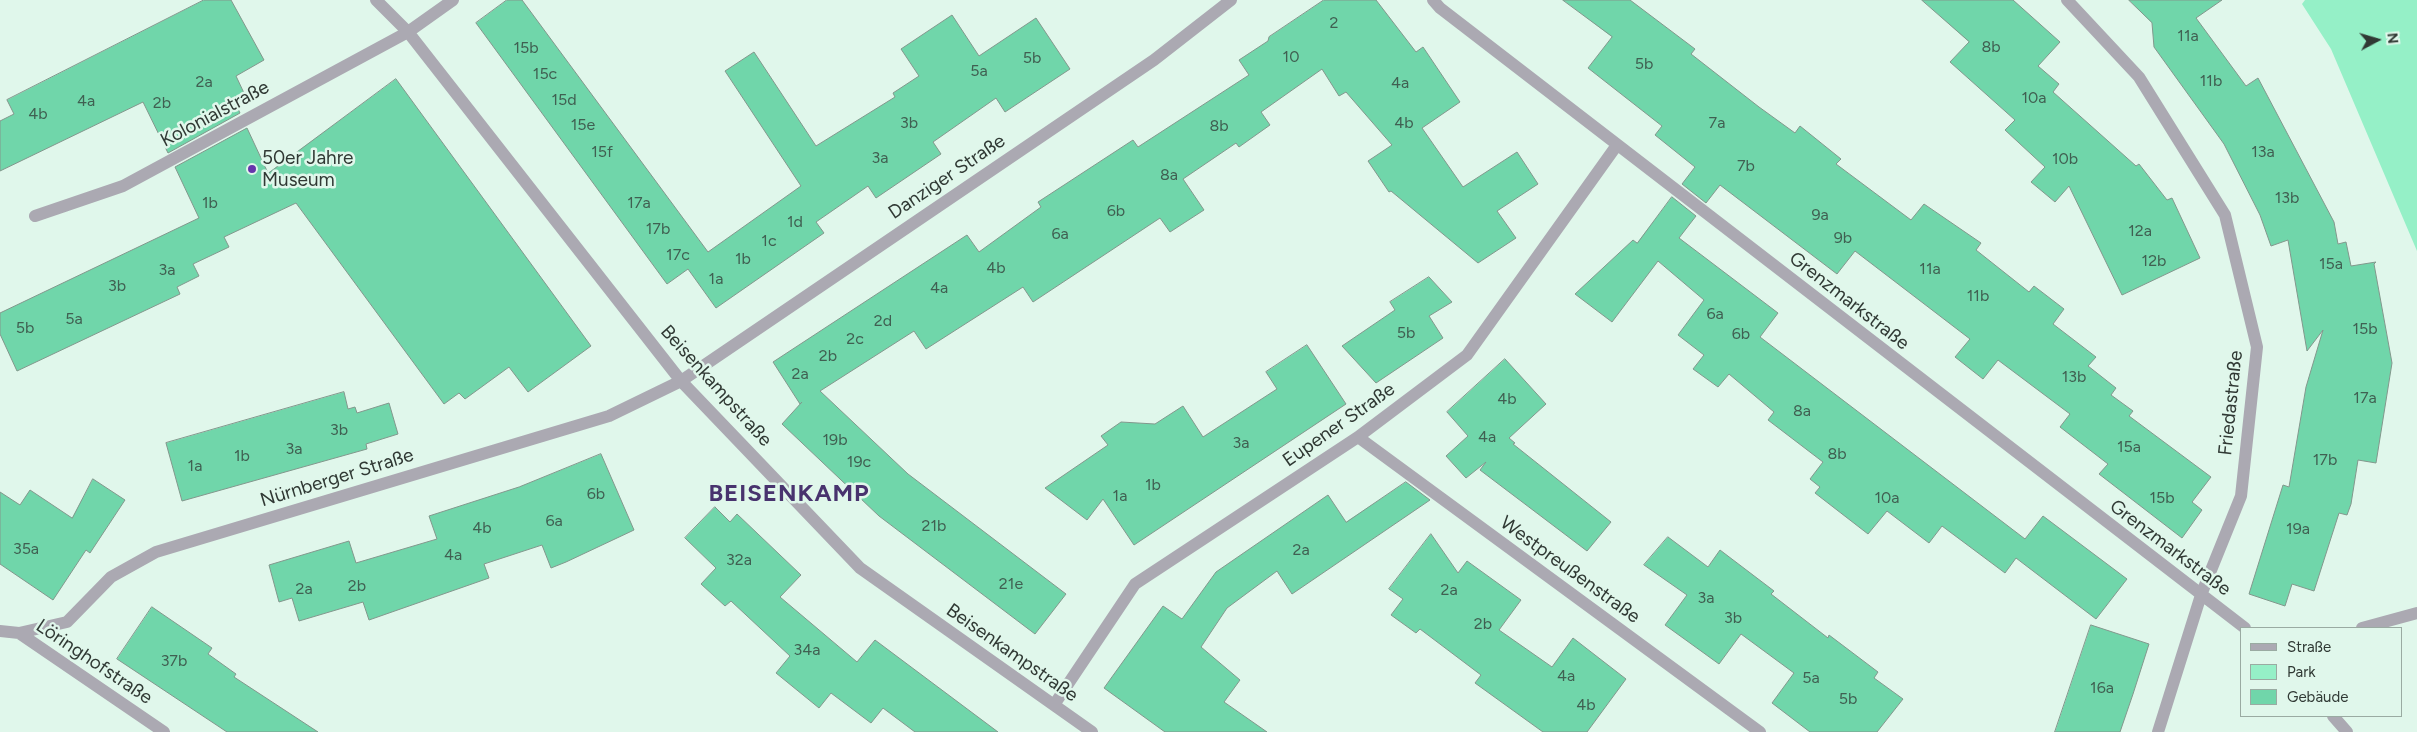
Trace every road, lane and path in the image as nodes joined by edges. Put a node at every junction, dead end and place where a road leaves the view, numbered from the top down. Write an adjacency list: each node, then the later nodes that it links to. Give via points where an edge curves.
1 (376, 0): 6 (street, Beisenkampstraße)
2 (453, 0): 6 (street, Kolonialstraße)
3 (1231, 0): 9 (street, Danziger Straße, via 1154,60)
4 (1433, 0): 7 (street, Grenzmarkstraße)
5 (2067, 0): 11 (street, Friedastraße, via 2138,76 2225,215 2257,347 2241,496)
6 (408, 32): 8 (street, Kolonialstraße, via 122,186); 9 (street, Beisenkampstraße)
7 (1617, 145): 10 (street, Eupener Straße, via 1467,355); 11 (street, Grenzmarkstraße)
8 (35, 216)
9 (680, 381): 16 (street, Nürnberger Straße, via 609,416 156,552 111,577 67,622); 17 (street, Beisenkampstraße, via 860,568)
10 (1358, 437): 17 (street, Eupener Straße, via 1135,584); 21 (street, Westpreußenstraße)
11 (2201, 595): 13 (street, Grenzmarkstraße); 22 (street, Friedastraße)
12 (2417, 613): 14 (street)
13 (2244, 627)
14 (2366, 627)
15 (0, 631): 16 (street, Löringhofstraße)
16 (19, 633): 19 (street, Löringhofstraße)
17 (1054, 705): 20 (street, Beisenkampstraße)
18 (2334, 717): 23 (street)
19 (164, 732)
20 (1092, 732)
21 (1760, 732)
22 (2158, 732)
23 (2347, 732)

